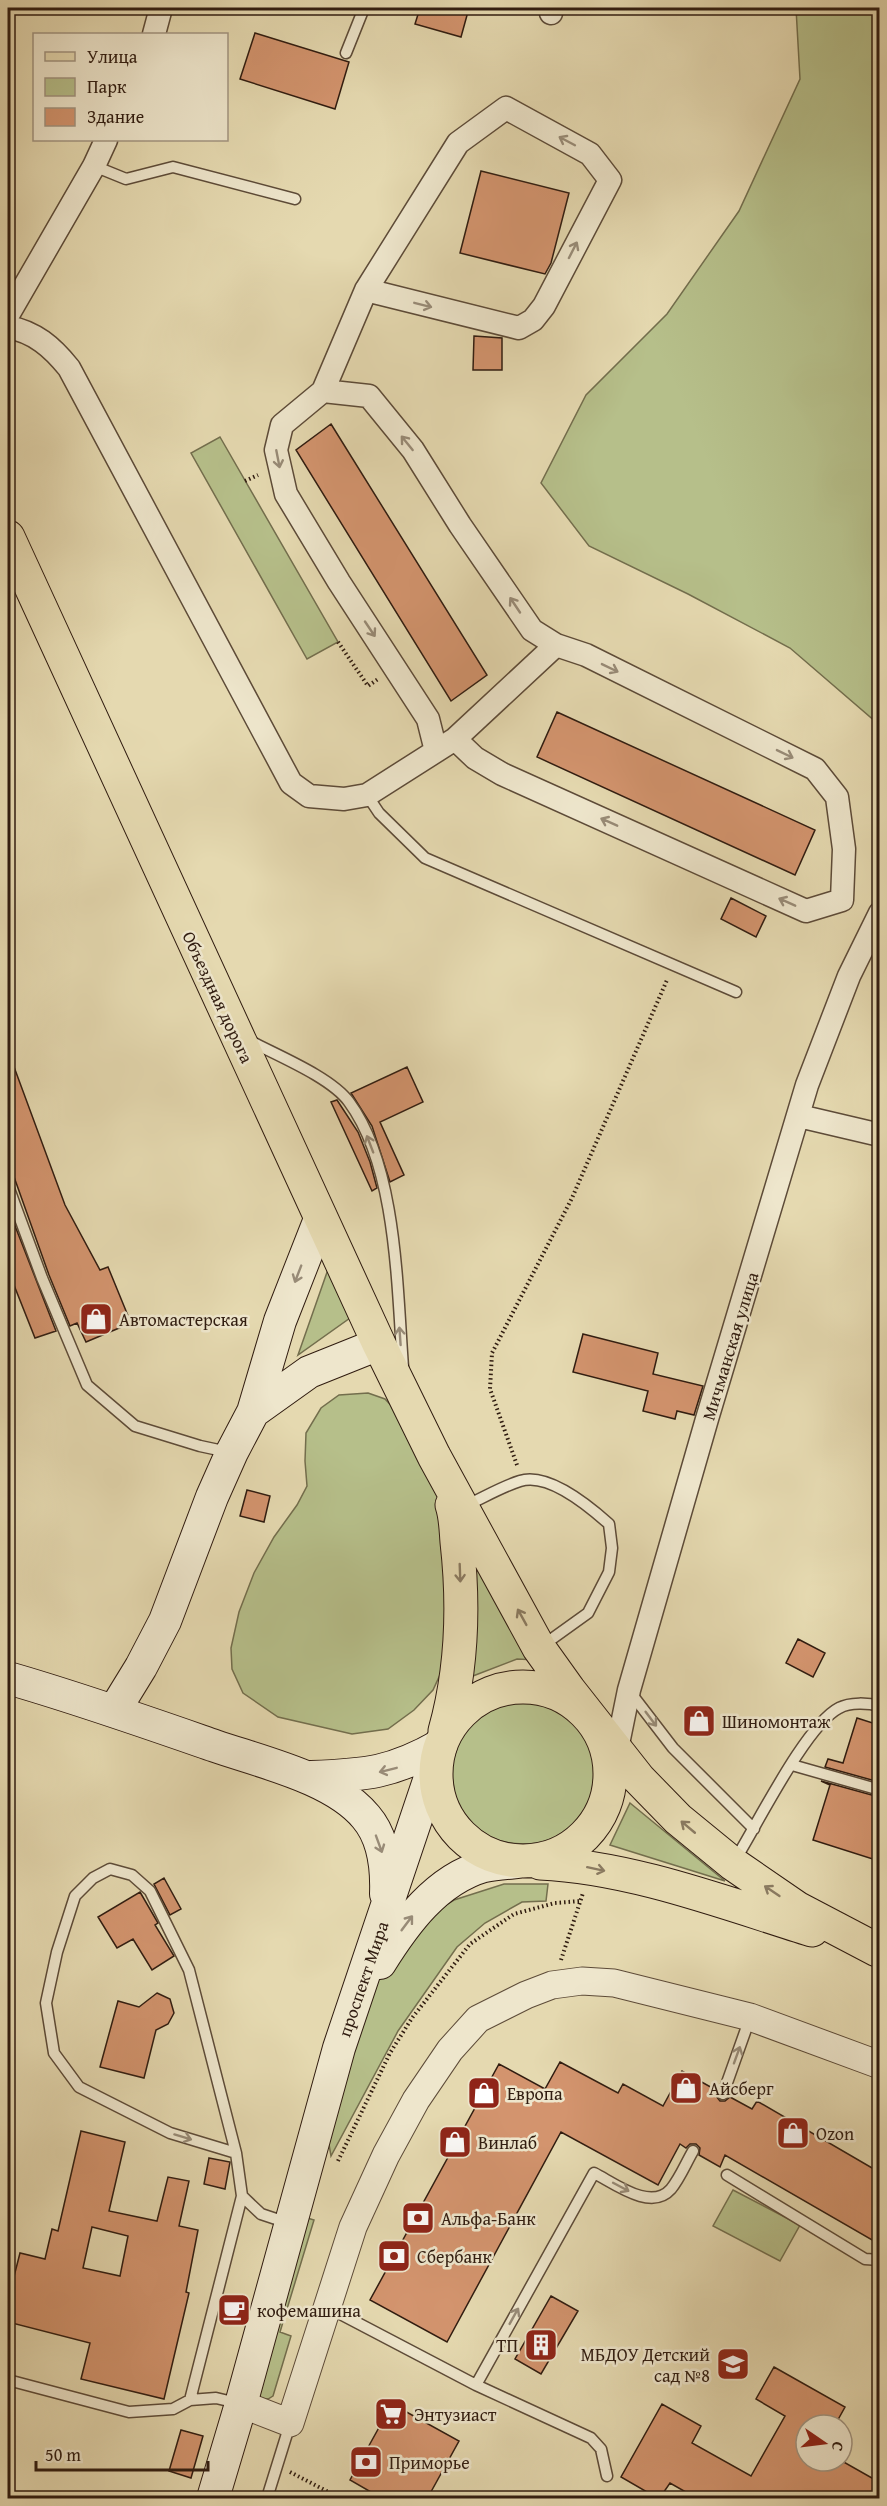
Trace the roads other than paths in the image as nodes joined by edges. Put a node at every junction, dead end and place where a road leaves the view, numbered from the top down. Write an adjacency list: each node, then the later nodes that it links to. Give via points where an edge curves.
1 (161, 8): 3 (street)
2 (364, 8): 4 (lane)
3 (154, 33)
4 (346, 53)
5 (106, 141): 6 (street)
6 (94, 166): 7 (lane, via 126,179 173,167); 9 (street)
7 (295, 199)
8 (366, 290): 8 (street, one-way to 8, via 519,327 533,320 544,306 610,180 590,154 506,108 458,142); 11 (street)
9 (8, 315)
10 (8, 327): 16 (street, via 39,338 69,368 291,783 309,796 344,800)
11 (322, 391): 13 (street, one-way to 11, via 532,630 413,450 369,396); 15 (street, one-way to 15, via 282,426 276,450 286,494 428,719)
12 (8, 537): 20 (main road, Объездная дорога)
13 (556, 645): 14 (street); 14 (street, one-way to 14, via 586,656 814,769 837,797 844,849 842,900 806,911 502,774 475,758)
14 (455, 739): 15 (street)
15 (436, 751): 16 (street)
16 (367, 795): 19 (lane, via 379,813 425,858)
17 (879, 913): 18 (street, Мичманская улица)
18 (874, 936): 21 (street, Мичманская улица, via 849,976)
19 (736, 992)
20 (234, 1033): 24 (main road, Объездная дорога); 26 (lane, one-way to 20, via 396,1270 384,1180 365,1132 348,1101 326,1082)
21 (799, 1116): 22 (street); 33 (street, Мичманская улица)
22 (879, 1135)
23 (8, 1186): 28 (lane, via 87,1385 135,1426)
24 (320, 1219): 25 (main road, Объездная дорога); 27 (main road, one-way to 27, via 280,1321)
25 (379, 1344): 26 (main road, Объездная дорога); 27 (main road, via 309,1372)
26 (404, 1394): 29 (main road, Объездная дорога)
27 (253, 1412): 28 (main road)
28 (232, 1452): 35 (main road, via 165,1621)
29 (434, 1456): 30 (main road); 37 (main road, проспект Мира, one-way to 37, via 454,1511 460,1568 457,1668)
30 (462, 1508): 31 (main road, one-way to 30); 31 (lane, via 522,1480 542,1482 569,1492 609,1524 609,1572 588,1613)
31 (539, 1648): 36 (main road)
32 (8, 1678): 35 (main road)
33 (629, 1690): 38 (street, Мичманская улица); 43 (lane, one-way to 43, via 672,1748)
34 (879, 1706): 39 (lane, via 840,1707 823,1719)
35 (114, 1711): 40 (main road)
36 (590, 1718): 37 (main road, via 577,1704 552,1691 524,1686 508,1688 473,1702 458,1715); 38 (main road); 41 (main road, via 607,1748 610,1768)
37 (441, 1745): 40 (main road, one-way to 40, via 400,1767 357,1776); 44 (main road, via 436,1775 438,1795 453,1827 479,1850); 46 (main road, проспект Мира)
38 (617, 1751): 41 (main road)
39 (792, 1765): 42 (lane); 43 (lane)
40 (304, 1777): 46 (main road, one-way to 46, via 346,1797 367,1818 381,1843 387,1871)
41 (624, 1784): 44 (main road, via 579,1842 550,1857); 45 (main road, one-way to 41, via 678,1819)
42 (879, 1790)
43 (754, 1829): 45 (lane)
44 (517, 1862): 47 (main road, one-way to 47, via 588,1867 711,1898); 49 (main road, one-way to 44, via 373,1973 414,1914 459,1877 484,1866)
45 (733, 1864): 47 (main road, one-way to 45, via 797,1908)
46 (386, 1910): 49 (main road, проспект Мира)
47 (878, 1951)
48 (750, 2016): 50 (street); 51 (lane, one-way to 48); 58 (street, via 614,1983 582,1981 552,1984 478,2019 450,2050 416,2100 386,2155 353,2227)
49 (339, 2048): 56 (main road, проспект Мира)
50 (879, 2065)
51 (723, 2094)
52 (693, 2151): 60 (lane, one-way to 52, via 594,2172 641,2198 651,2198 670,2190)
53 (236, 2153): 53 (lane, one-way to 53, via 189,1970 150,1891 132,1875 110,1869 93,1878 75,1896 57,1952 46,2003 54,2053 80,2087 170,2133); 55 (lane)
54 (727, 2175): 57 (lane, via 865,2259)
55 (242, 2196): 56 (lane, via 261,2214); 61 (lane)
56 (291, 2223): 62 (main road, проспект Мира)
57 (879, 2260)
58 (326, 2307): 60 (lane); 63 (street)
59 (8, 2380): 61 (lane, via 129,2412 173,2409)
60 (476, 2385): 64 (lane, via 591,2438 601,2450)
61 (190, 2400): 62 (lane, via 216,2398)
62 (241, 2404): 63 (street); 65 (main road, проспект Мира)
63 (291, 2423): 66 (lane)
64 (607, 2476)
65 (213, 2499)
66 (267, 2499)

